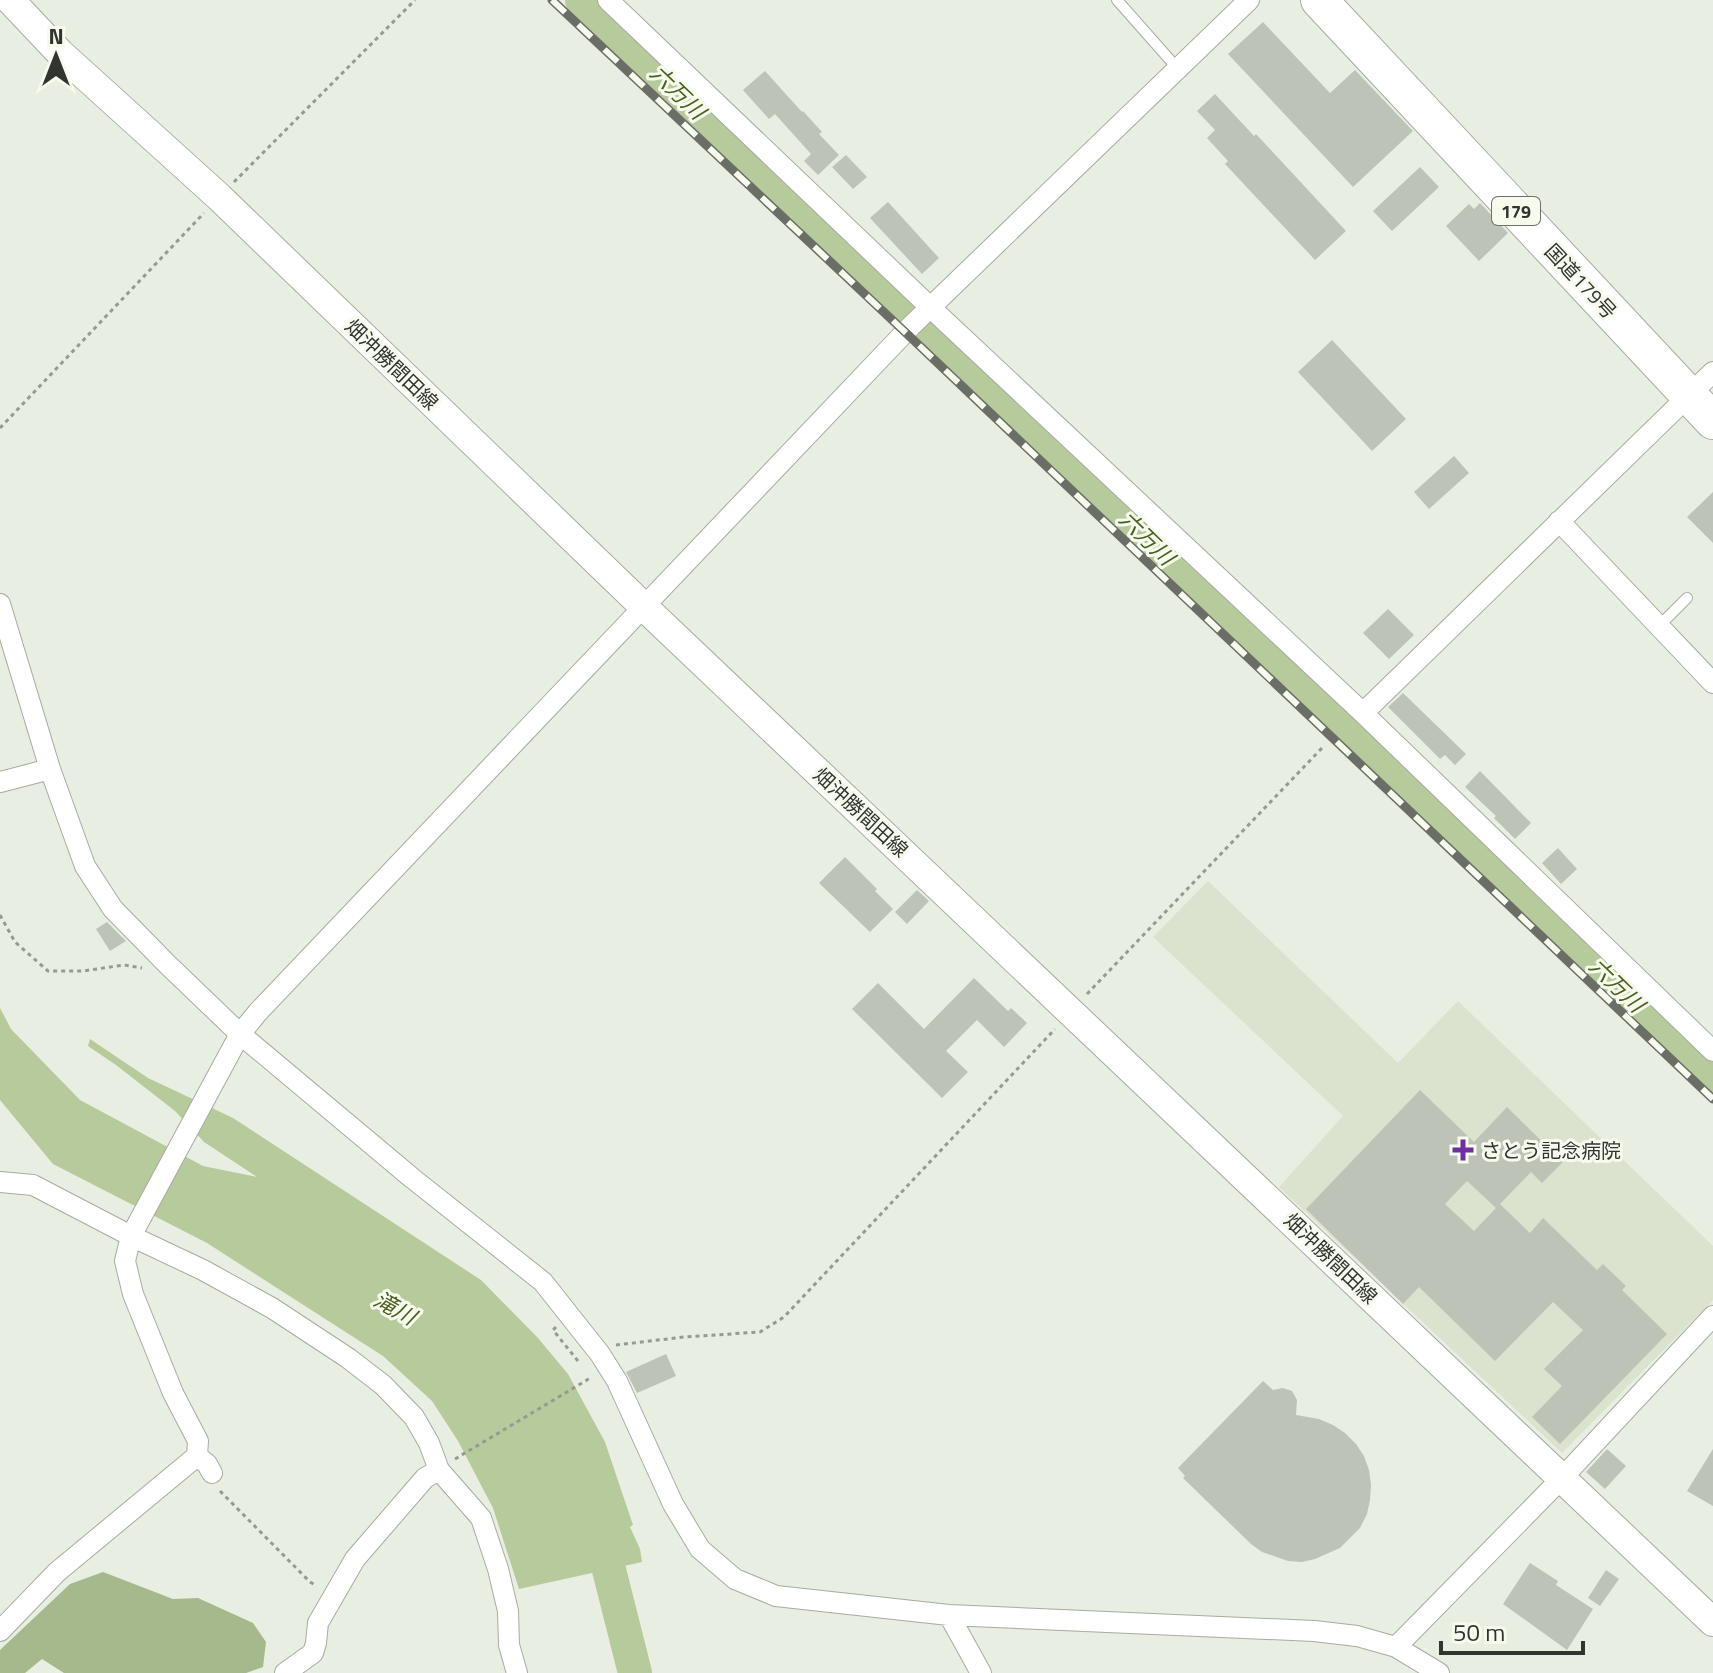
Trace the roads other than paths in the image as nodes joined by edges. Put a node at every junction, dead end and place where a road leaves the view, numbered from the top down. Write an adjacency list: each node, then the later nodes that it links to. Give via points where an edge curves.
1 (10, 0): 13 (main road, 畑沖勝間田線)
2 (608, 0): 7 (street)
3 (1117, 0): 6 (lane)
4 (1249, 0): 6 (street)
5 (1319, 0): 8 (highway, 国道179号 / 179)
6 (1178, 69): 7 (street)
7 (931, 308): 13 (street); 16 (street)
8 (1701, 384): 9 (highway, 国道179号 / 179); 10 (street)
9 (1713, 421)
10 (1559, 521): 14 (street); 16 (street)
11 (1687, 598): 14 (lane)
12 (0, 604): 17 (street)
13 (644, 607): 19 (street); 27 (main road, 畑沖勝間田線)
14 (1659, 626): 15 (street)
15 (1713, 683)
16 (1363, 713): 20 (street)
17 (50, 769): 18 (street); 19 (street, via 85,866 113,909)
18 (0, 782)
19 (240, 1034): 22 (street); 28 (street, via 543,1282 617,1381 673,1504 700,1549 735,1579 776,1596)
20 (1713, 1051)
21 (0, 1182): 22 (street, via 33,1185)
22 (131, 1236): 24 (street, via 125,1261 133,1294 198,1441); 25 (street, via 272,1308 348,1358 414,1417)
23 (1713, 1316): 27 (street)
24 (197, 1456): 26 (street); 30 (street, via 57,1572)
25 (445, 1466): 32 (street, via 425,1478 355,1559 318,1623 313,1653); 33 (street, via 481,1518 508,1611)
26 (212, 1473)
27 (1562, 1478): 29 (main road, 畑沖勝間田線); 31 (street)
28 (949, 1615): 31 (street, via 1314,1631); 34 (street)
29 (1713, 1622)
30 (0, 1631)
31 (1396, 1647): 35 (street)
32 (285, 1673)
33 (517, 1673)
34 (981, 1673)
35 (1439, 1673)

